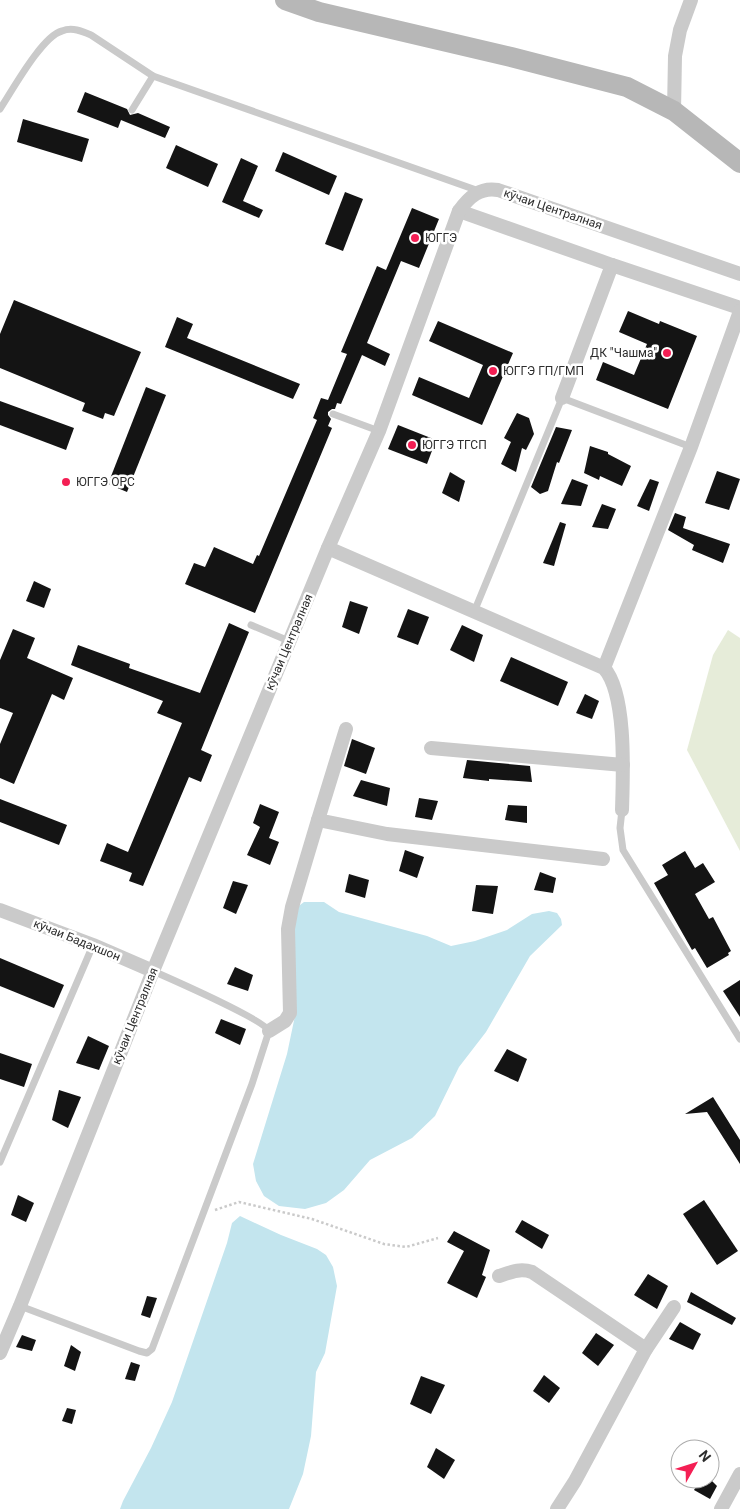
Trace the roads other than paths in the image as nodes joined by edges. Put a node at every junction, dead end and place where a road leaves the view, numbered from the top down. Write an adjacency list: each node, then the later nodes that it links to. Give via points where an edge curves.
1 (285, 0): 6 (main road, via 319,12 627,87)
2 (691, 0): 6 (street, via 675,56)
3 (153, 76): 4 (lane, via 91,35 71,29 61,31 51,36); 5 (lane); 8 (lane)
4 (0, 109)
5 (132, 110)
6 (674, 111): 7 (main road)
7 (740, 163)
8 (479, 191): 9 (street, кӯчаи Централная); 11 (street, кӯчаи Централная, via 498,190)
9 (459, 211): 10 (street); 15 (street, кӯчаи Централная)
10 (612, 264): 12 (street); 13 (street)
11 (740, 274)
12 (740, 309): 16 (street)
13 (562, 398): 16 (lane); 18 (lane)
14 (333, 414): 15 (lane)
15 (379, 431): 17 (street, кӯчаи Централная)
16 (691, 447): 21 (street)
17 (328, 548): 18 (street); 20 (street, кӯчаи Централная)
18 (474, 613): 21 (street)
19 (251, 624): 20 (lane)
20 (289, 641): 30 (street, кӯчаи Централная)
21 (604, 668): 24 (street, via 616,692)
22 (346, 729): 26 (street)
23 (431, 748): 24 (street)
24 (623, 765): 25 (street)
25 (622, 810): 32 (lane, via 623,850)
26 (318, 820): 27 (street, via 387,834); 31 (street, via 288,929 290,1013 285,1021)
27 (604, 859)
28 (0, 910): 29 (street, кӯчаи Бадахшон)
29 (93, 945): 30 (street, кӯчаи Бадахшон); 33 (lane)
30 (153, 971): 31 (lane, via 265,1025); 35 (street, кӯчаи Централная)
31 (269, 1031): 35 (lane, via 152,1349 147,1353 139,1352)
32 (740, 1039)
33 (0, 1162)
34 (499, 1276): 37 (street, via 514,1270 532,1272)
35 (20, 1306): 38 (street, кӯчаи Централная)
36 (674, 1307): 37 (street)
37 (646, 1349): 40 (street)
38 (0, 1353)
39 (740, 1474): 41 (street)
40 (557, 1509)
41 (721, 1509)

